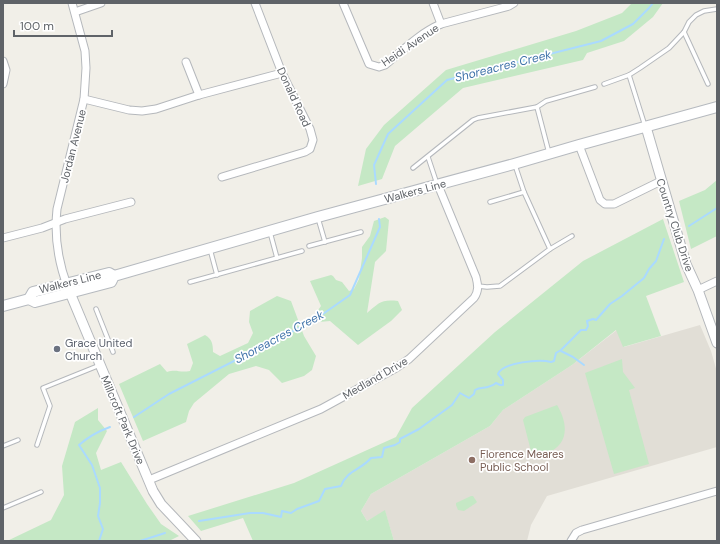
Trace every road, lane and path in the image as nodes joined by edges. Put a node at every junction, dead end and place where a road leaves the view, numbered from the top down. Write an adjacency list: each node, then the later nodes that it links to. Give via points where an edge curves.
1 (72, 3): 8 (street, Jordan Avenue)
2 (101, 3): 8 (street)
3 (256, 3): 13 (street, Donald Road)
4 (343, 3): 9 (street, Heidi Avenue, via 369,64 379,67 385,65 418,37)
5 (433, 3): 9 (street)
6 (514, 3): 9 (street, Heidi Avenue)
7 (717, 9): 10 (lane, via 696,15)
8 (75, 12): 20 (street, Jordan Avenue, via 85,51)
9 (441, 24)
10 (684, 32): 14 (lane, via 669,48); 17 (lane)
11 (3, 61): 15 (street, via 6,70)
12 (186, 62): 19 (street)
13 (282, 74): 19 (street); 29 (street, Donald Road, via 310,129 313,140 310,149)
14 (629, 75): 16 (lane); 23 (lane)
15 (3, 84)
16 (604, 84)
17 (708, 84)
18 (595, 87): 21 (lane, via 552,99)
19 (199, 95): 20 (street, via 142,111)
20 (84, 99): 36 (street, Jordan Avenue, via 57,209)
21 (537, 107): 25 (lane); 26 (lane, via 473,120)
22 (717, 107): 23 (main road, Walkers Line)
23 (646, 127): 24 (main road, Walkers Line); 30 (street, Country Club Drive)
24 (579, 145): 25 (main road, Walkers Line); 30 (street, via 600,200 605,204 614,204)
25 (549, 154): 27 (main road, Walkers Line)
26 (428, 157): 28 (lane); 31 (lane)
27 (514, 164): 31 (main road, Walkers Line); 32 (lane)
28 (413, 168)
29 (222, 177)
30 (661, 181): 52 (street, Country Club Drive, via 686,264)
31 (438, 185): 35 (main road, Walkers Line); 50 (street)
32 (524, 192): 34 (lane); 44 (lane)
33 (131, 202): 36 (street)
34 (490, 202)
35 (318, 217): 37 (main road, Walkers Line); 41 (lane)
36 (56, 223): 40 (street); 51 (street, Jordan Avenue, via 59,262)
37 (270, 231): 43 (main road, Walkers Line); 46 (lane)
38 (361, 232): 41 (lane)
39 (572, 236): 44 (lane)
40 (3, 238)
41 (325, 242): 42 (lane)
42 (309, 246)
43 (210, 248): 47 (lane); 51 (main road, Walkers Line, via 114,276 108,272)
44 (550, 248): 50 (lane, via 500,286)
45 (302, 251): 46 (lane)
46 (277, 258): 47 (lane)
47 (217, 275): 49 (lane)
48 (717, 281): 52 (street)
49 (190, 282)
50 (478, 286): 61 (street, Medland Drive, via 474,298 396,368 321,409)
51 (68, 288): 53 (main road, Walkers Line, via 35,302 29,299); 57 (street, Millcroft Park Drive)
52 (698, 290): 55 (street, Country Club Drive)
53 (3, 306)
54 (96, 309): 56 (lane)
55 (717, 343)
56 (113, 352)
57 (100, 365): 59 (lane, via 43,388 50,406); 61 (street, Millcroft Park Drive)
58 (18, 440): 60 (lane)
59 (37, 445)
60 (3, 446)
61 (148, 480): 65 (street, Millcroft Park Drive, via 161,504)
62 (717, 491): 66 (street, via 582,530)
63 (41, 492): 64 (lane)
64 (3, 508)
65 (196, 541)
66 (571, 541)

